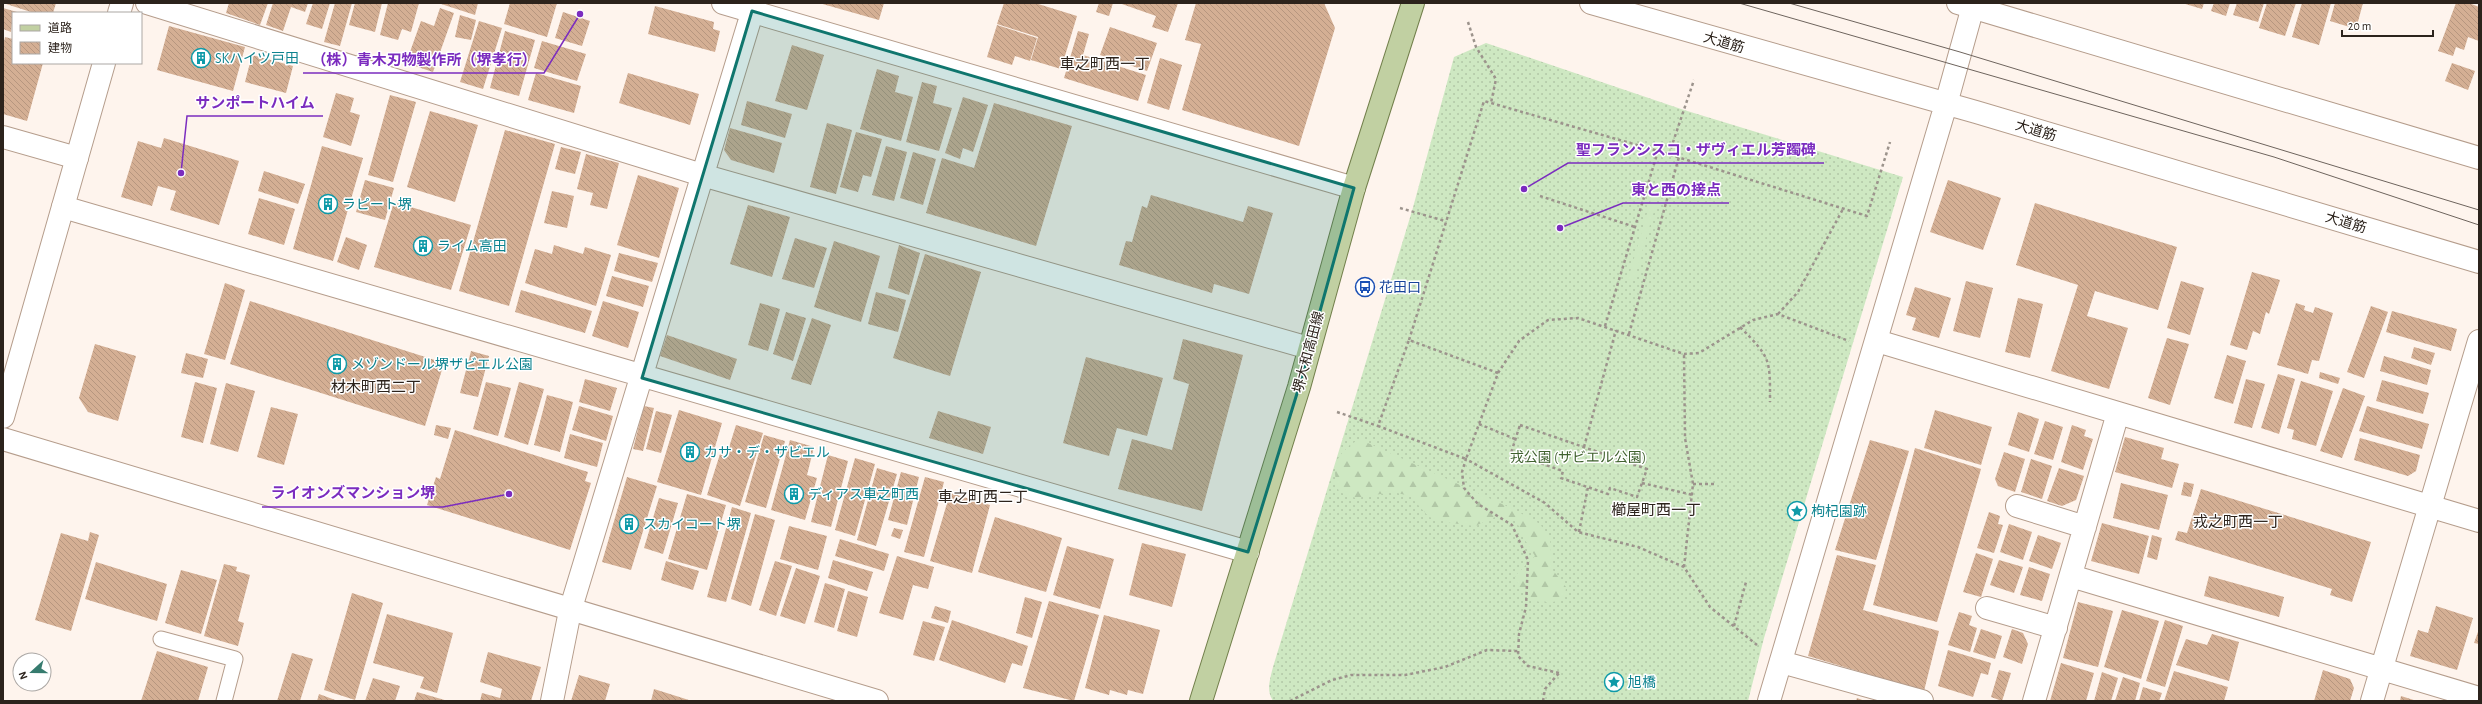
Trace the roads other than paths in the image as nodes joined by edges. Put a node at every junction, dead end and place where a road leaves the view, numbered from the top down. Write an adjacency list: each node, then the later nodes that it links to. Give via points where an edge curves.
1 (147, 3): 12 (street)
2 (723, 3): 6 (street)
3 (1413, 3): 13 (main road, 堺大和高田線)
4 (1591, 3): 8 (street, 大道筋)
5 (1968, 4): 8 (street); 11 (street)
6 (754, 7): 12 (street); 13 (street)
7 (104, 64): 10 (street)
8 (1946, 104): 15 (street, 大道筋); 16 (street)
9 (3, 138): 10 (street)
10 (77, 158): 14 (street)
11 (2479, 158)
12 (702, 175): 18 (street); 19 (street)
13 (1354, 188): 18 (main road, 堺大和高田線)
14 (63, 207): 19 (street); 21 (street)
15 (2479, 262)
16 (1877, 341): 20 (street); 33 (street)
17 (2479, 341): 24 (street)
18 (1309, 348): 27 (main road, 堺大和高田線)
19 (642, 378): 27 (street); 30 (street)
20 (2118, 413): 24 (street); 26 (street)
21 (3, 417)
22 (3, 439): 30 (street)
23 (2016, 506): 26 (street)
24 (2430, 507): 25 (street); 34 (street)
25 (2479, 521)
26 (2085, 527): 28 (street)
27 (1248, 552): 39 (main road, 堺大和高田線)
28 (2071, 576): 31 (street); 34 (street)
29 (1987, 608): 31 (street)
30 (570, 611): 37 (street); 38 (street)
31 (2056, 628): 42 (street)
32 (162, 639): 36 (lane, via 235,659)
33 (1781, 662): 40 (street); 41 (street)
34 (2382, 669): 35 (street); 43 (street)
35 (2479, 698)
36 (224, 701)
37 (552, 701)
38 (877, 701)
39 (1201, 701)
40 (1770, 701)
41 (1922, 701)
42 (2034, 701)
43 (2372, 701)

